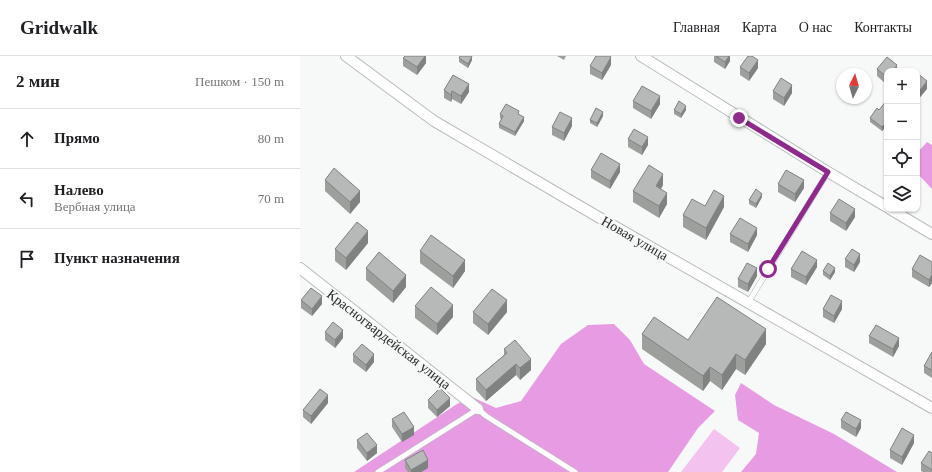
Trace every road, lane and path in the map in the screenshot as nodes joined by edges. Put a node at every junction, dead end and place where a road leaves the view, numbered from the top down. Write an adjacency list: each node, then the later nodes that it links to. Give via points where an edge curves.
1 (346, 56): 8 (street, Новая улица, via 434,121)
2 (641, 56): 3 (street)
3 (828, 172): 4 (street); 8 (lane)
4 (884, 206)
5 (895, 212): 6 (street)
6 (932, 234)
7 (300, 268): 10 (street, Красногвардейская улица)
8 (748, 303): 9 (street, Новая улица)
9 (932, 408)
10 (478, 409): 11 (lane); 12 (lane)
11 (378, 472)
12 (575, 472)

